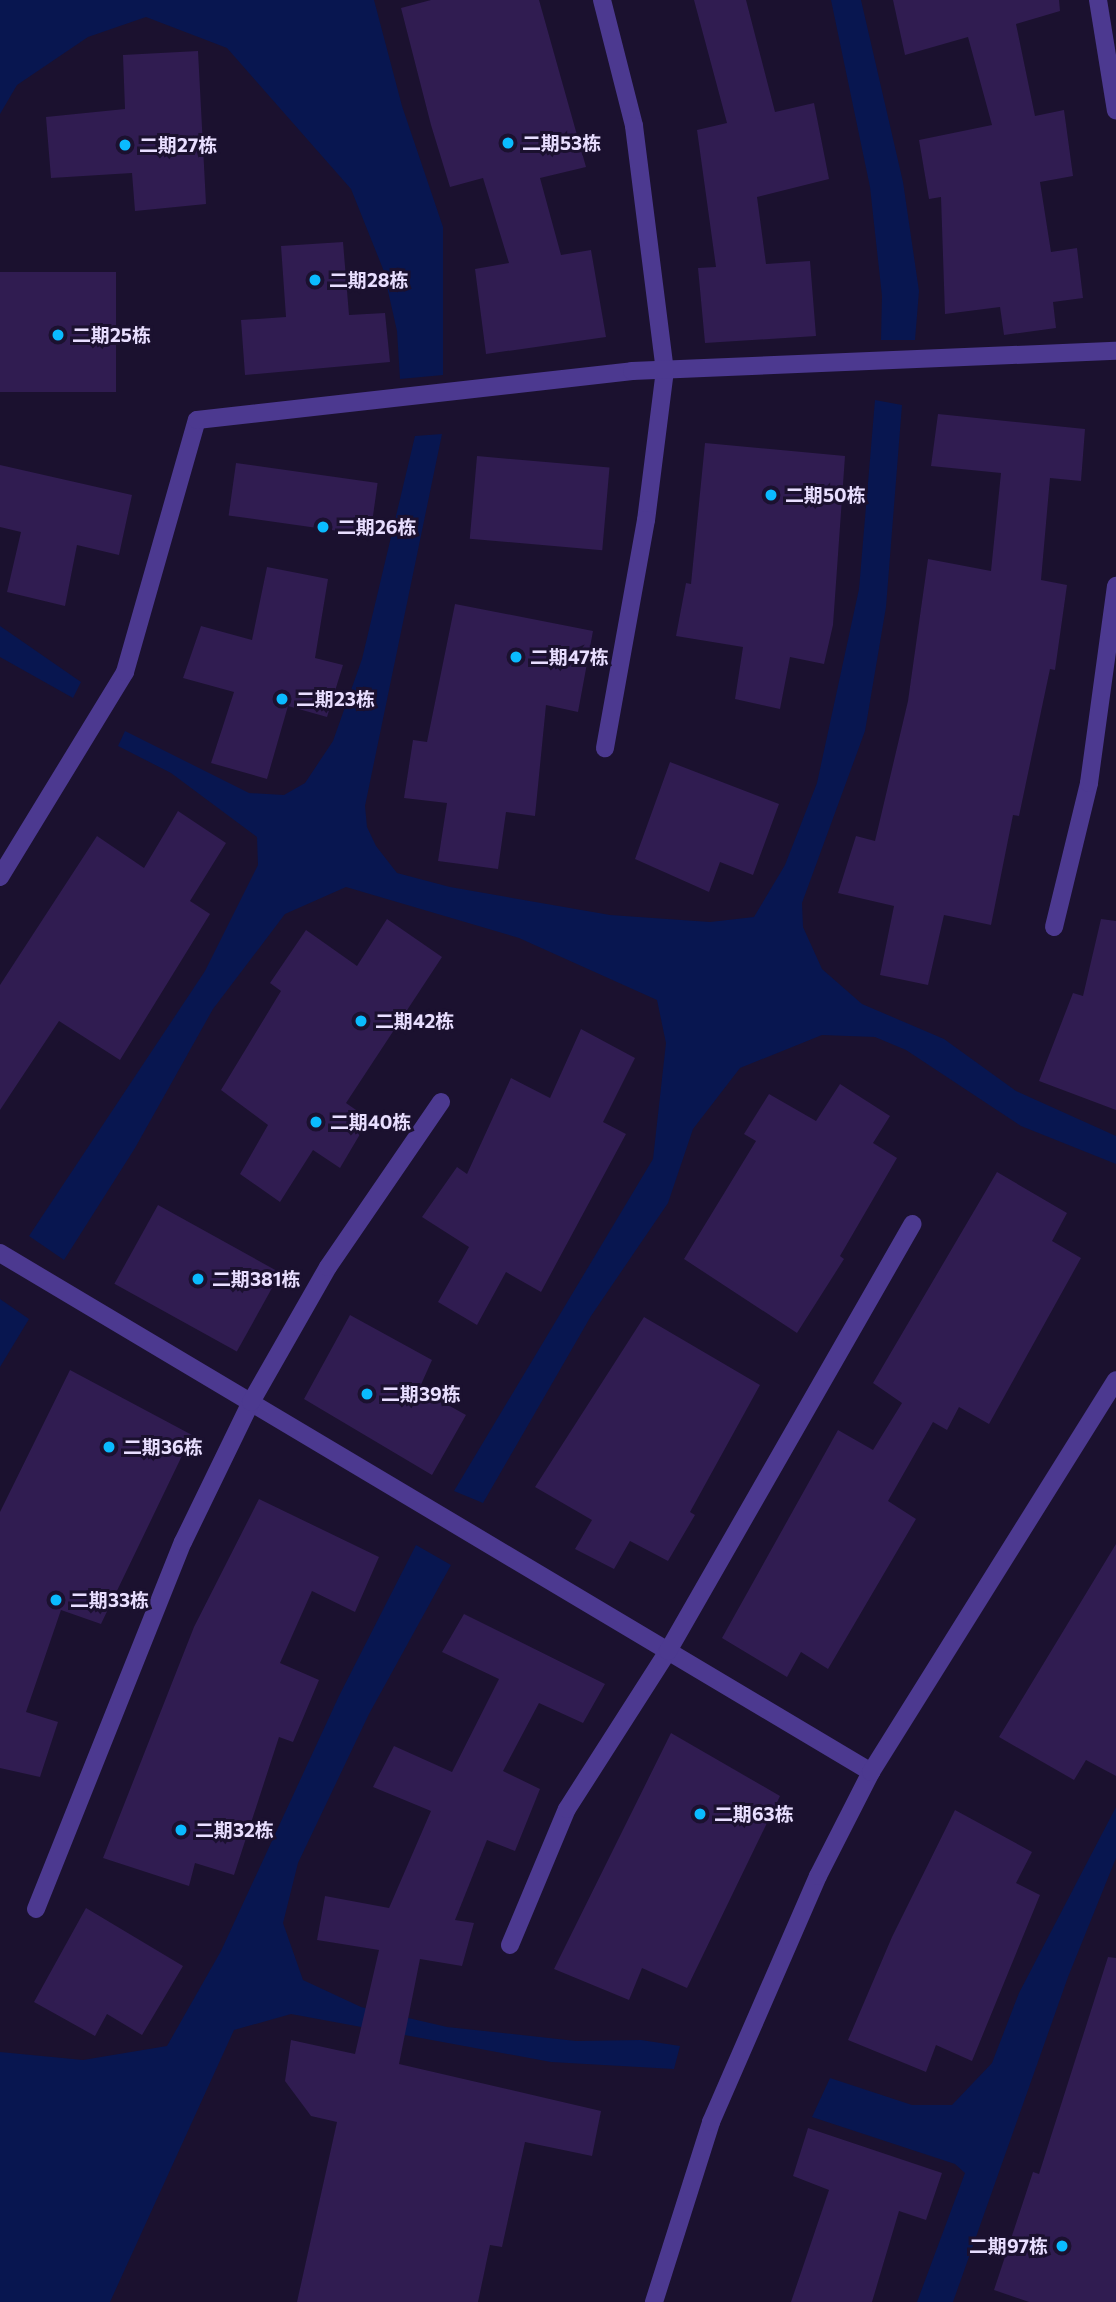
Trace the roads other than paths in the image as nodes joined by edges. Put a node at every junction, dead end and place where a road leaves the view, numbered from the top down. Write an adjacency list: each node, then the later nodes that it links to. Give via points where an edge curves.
1 (602, 0): 5 (street, via 634,126)
2 (1098, 0): 3 (street)
3 (1116, 111)
4 (1116, 351): 5 (street)
5 (665, 370): 7 (street, via 646,520); 8 (street, via 197,420 125,672)
6 (1116, 586): 9 (street, via 1089,783)
7 (605, 748)
8 (0, 877)
9 (1054, 928)
10 (440, 1102): 14 (street, via 328,1267)
11 (913, 1224): 15 (street)
12 (0, 1254): 14 (street)
13 (1116, 1380): 16 (street)
14 (251, 1402): 15 (street); 17 (street, via 183,1542)
15 (668, 1651): 16 (street); 18 (street, via 567,1809)
16 (871, 1772): 19 (street, via 807,1899 711,2122)
17 (36, 1909)
18 (510, 1945)
19 (654, 2302)

